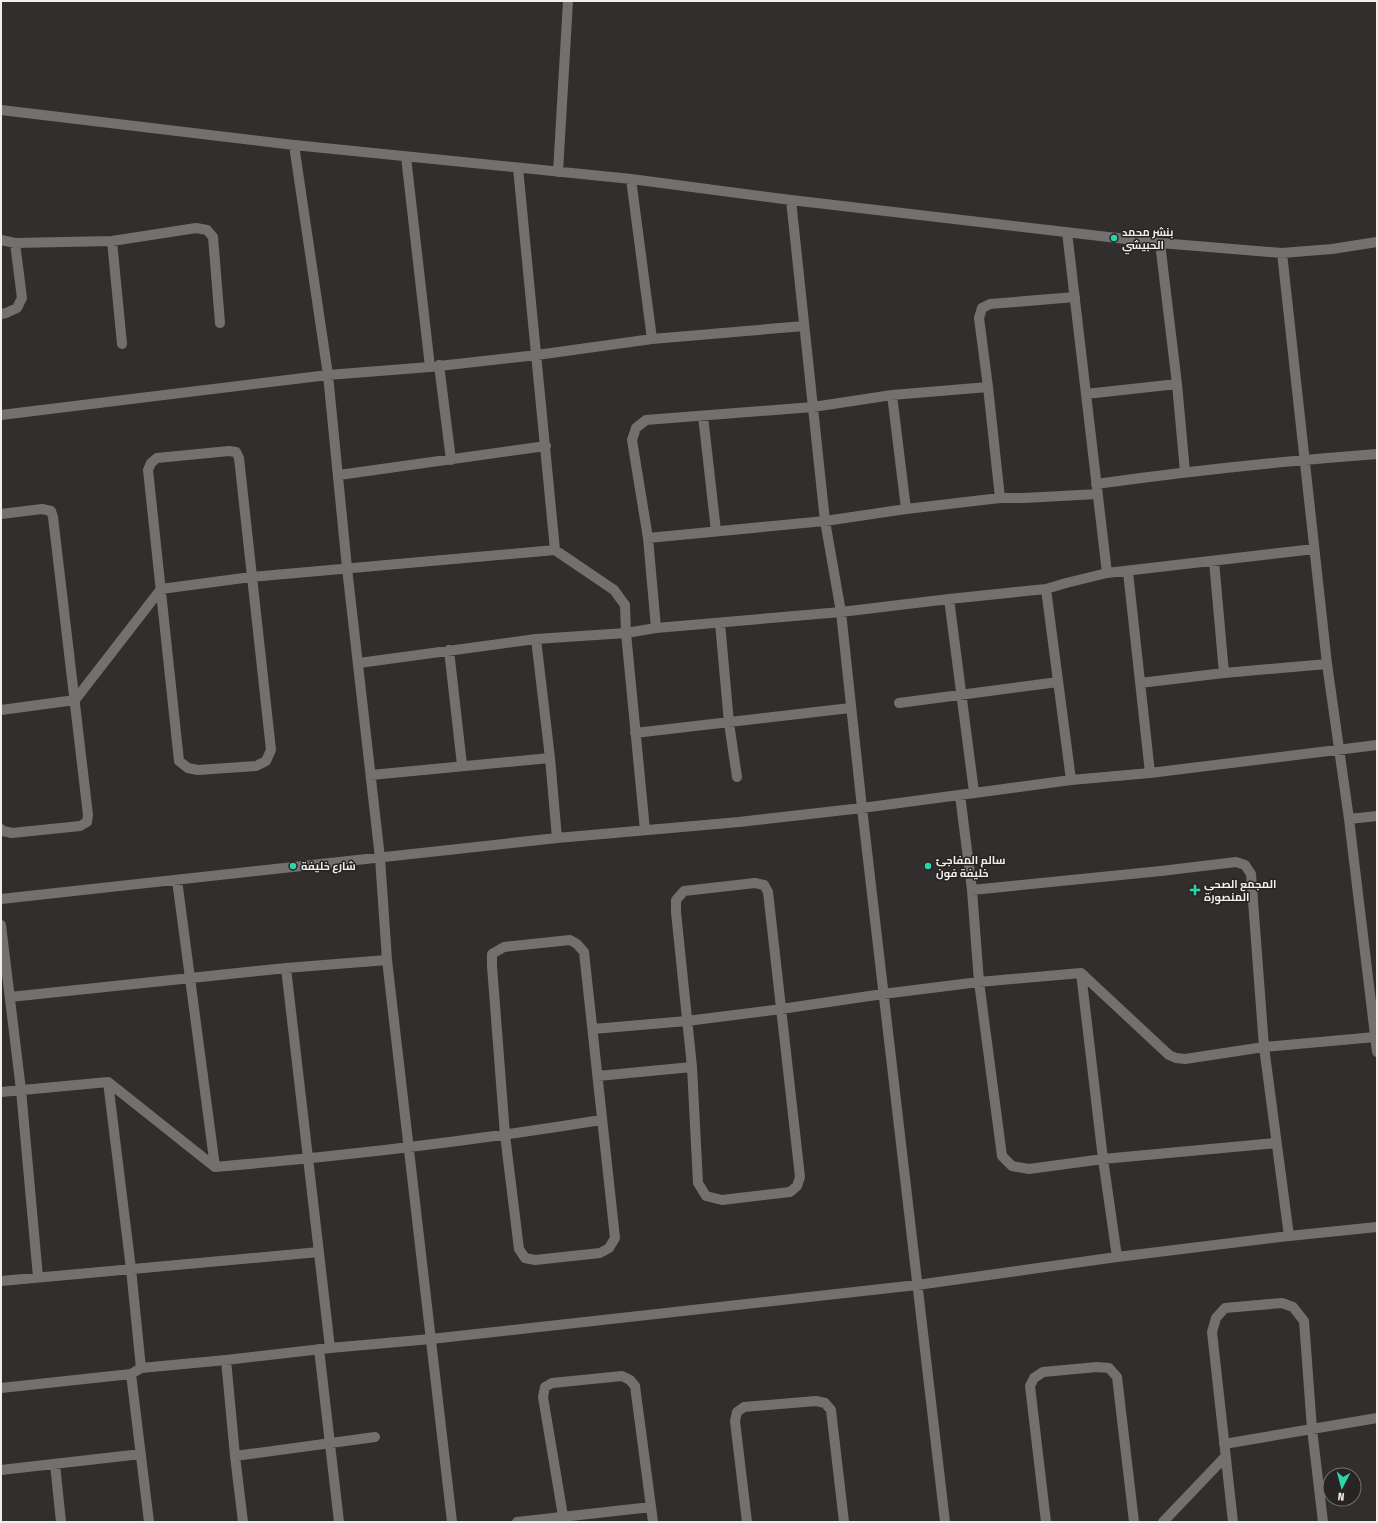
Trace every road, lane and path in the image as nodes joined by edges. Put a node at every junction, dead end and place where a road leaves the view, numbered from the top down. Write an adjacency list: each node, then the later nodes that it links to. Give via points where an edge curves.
1 (568, 1): 6 (street)
2 (1, 110): 3 (street)
3 (294, 145): 4 (street); 24 (street)
4 (406, 156): 5 (street); 23 (street)
5 (518, 168): 6 (street); 22 (street)
6 (558, 172): 7 (street)
7 (632, 179): 8 (street); 20 (street)
8 (790, 200): 9 (street); 19 (street)
9 (1067, 232): 14 (street); 16 (street)
10 (1, 240): 13 (street)
11 (112, 241): 13 (street); 18 (street, via 196,228 207,230 213,237); 21 (street)
12 (1377, 242): 15 (street)
13 (15, 243): 17 (street, via 22,298 17,308)
14 (1160, 243): 15 (street); 25 (street)
15 (1282, 253): 34 (street)
16 (1075, 297): 26 (street, via 990,304 982,308 979,318); 27 (street)
17 (1, 314)
18 (220, 323)
19 (804, 326): 20 (street); 29 (street)
20 (652, 339): 22 (street)
21 (122, 344)
22 (537, 355): 23 (street); 32 (street)
23 (435, 366): 24 (street); 35 (street)
24 (328, 375): 30 (street); 37 (street)
25 (1177, 384): 27 (street); 36 (street)
26 (988, 387): 28 (street); 39 (street)
27 (1086, 394): 38 (street)
28 (892, 395): 29 (street); 40 (street)
29 (813, 407): 31 (street); 42 (street)
30 (1, 415)
31 (703, 416): 43 (street); 44 (street, via 646,420 636,428 632,440)
32 (546, 446): 35 (street); 46 (street)
33 (1377, 454): 34 (street)
34 (1304, 459): 36 (street); 45 (street)
35 (451, 460): 37 (street)
36 (1186, 472): 38 (street)
37 (339, 475): 48 (street)
38 (1097, 489): 39 (street, via 1024,498); 50 (street)
39 (1000, 498): 40 (street)
40 (906, 509): 42 (street)
41 (1, 514): 67 (street, via 42,509 51,511)
42 (825, 521): 43 (street); 55 (street)
43 (716, 531): 44 (street)
44 (648, 538): 57 (street)
45 (1314, 549): 47 (street); 62 (street)
46 (555, 550): 48 (street); 58 (street, via 614,590 625,605)
47 (1214, 561): 49 (street); 63 (street)
48 (347, 568): 51 (street); 61 (street)
49 (1128, 572): 50 (street); 65 (street)
50 (1107, 573): 53 (street)
51 (250, 577): 52 (street); 52 (street, via 239,458 236,452 157,458 148,470); 52 (street, via 270,750 266,761 256,766 198,770 188,768 179,761)
52 (160, 589): 67 (street)
53 (1046, 589): 54 (street); 64 (street)
54 (949, 599): 55 (street); 66 (street)
55 (841, 612): 56 (street); 69 (street)
56 (720, 623): 57 (street); 71 (street)
57 (656, 628): 58 (street)
58 (626, 633): 59 (street); 72 (street)
59 (536, 639): 60 (street); 75 (street)
60 (450, 650): 61 (street); 76 (street)
61 (359, 663): 78 (street)
62 (1327, 664): 63 (street); 74 (street)
63 (1224, 673): 65 (street)
64 (1058, 682): 66 (street); 80 (street)
65 (1140, 683): 77 (street)
66 (960, 694): 68 (street); 81 (street)
67 (74, 700): 70 (street); 86 (street, via 87,822 80,826 12,833)
68 (899, 703)
69 (850, 708): 71 (street); 83 (street)
70 (1, 710)
71 (729, 723): 72 (street); 79 (street)
72 (635, 733): 87 (street)
73 (1377, 745): 74 (street)
74 (1339, 749): 77 (street); 85 (street)
75 (550, 758): 76 (street); 88 (street)
76 (462, 766): 78 (street)
77 (1150, 773): 80 (street)
78 (371, 775): 89 (street)
79 (737, 777)
80 (1071, 780): 81 (street)
81 (974, 792): 82 (street)
82 (960, 795): 83 (street); 91 (street)
83 (862, 808): 87 (street); 99 (street)
84 (1377, 816): 85 (street)
85 (1349, 819): 104 (street)
86 (1, 829)
87 (645, 830): 88 (street)
88 (558, 838): 89 (street)
89 (380, 858): 90 (street); 94 (street)
90 (178, 880): 92 (street); 97 (street)
91 (972, 890): 98 (street); 105 (street, via 1236,862 1245,865 1251,874)
92 (1, 899)
93 (1, 925): 100 (street)
94 (388, 960): 95 (street); 115 (street)
95 (286, 968): 97 (street); 116 (street)
96 (1081, 973): 98 (street); 105 (street, via 1169,1055 1176,1058 1185,1059); 117 (street)
97 (190, 979): 100 (street); 118 (street)
98 (979, 982): 99 (street); 117 (street, via 1002,1156 1012,1166 1029,1169)
99 (883, 994): 101 (street); 126 (street)
100 (10, 997): 110 (street)
101 (781, 1009): 102 (street); 102 (street, via 768,892 764,885 755,883 684,891 676,900 676,912); 107 (street, via 800,1177 797,1186 790,1192 722,1200 706,1196 698,1183)
102 (687, 1021): 103 (street); 107 (street)
103 (593, 1029): 108 (street); 113 (street, via 584,952 577,944 570,940 504,947 492,954)
104 (1375, 1037): 105 (street); 106 (street)
105 (1264, 1047): 114 (street)
106 (1377, 1052)
107 (692, 1067): 108 (street)
108 (598, 1076): 112 (street)
109 (108, 1082): 110 (street); 118 (street); 123 (street)
110 (20, 1090): 111 (street); 124 (street)
111 (1, 1092)
112 (601, 1120): 113 (street); 113 (street, via 615,1238 609,1248 600,1253 535,1260 525,1258 519,1249)
113 (505, 1135): 115 (street)
114 (1276, 1143): 117 (street); 120 (street)
115 (408, 1148): 116 (street); 127 (street)
116 (308, 1159): 118 (street); 121 (street)
117 (1103, 1159): 122 (street)
118 (215, 1167)
119 (1377, 1227): 120 (street)
120 (1289, 1236): 122 (street)
121 (319, 1252): 123 (street); 128 (street)
122 (1117, 1257): 126 (street)
123 (131, 1269): 124 (street); 131 (street)
124 (38, 1277): 125 (street)
125 (1, 1281)
126 (916, 1285): 127 (street); 155 (street)
127 (431, 1339): 128 (street); 150 (street)
128 (330, 1348): 129 (street)
129 (319, 1349): 130 (street); 137 (street)
130 (226, 1360): 131 (street); 140 (street)
131 (141, 1368): 132 (street)
132 (132, 1374): 133 (street); 139 (street)
133 (1, 1388)
134 (1377, 1418): 135 (street)
135 (1312, 1430): 138 (street); 138 (street, via 1304,1321 1294,1307 1282,1303 1224,1308 1216,1318 1212,1332); 160 (street)
136 (375, 1436): 137 (street)
137 (330, 1443): 140 (street); 149 (street)
138 (1224, 1444): 141 (street)
139 (141, 1454): 142 (street); 147 (street)
140 (235, 1456): 148 (street)
141 (1225, 1457): 158 (street); 159 (street)
142 (55, 1464): 143 (street); 146 (street)
143 (1, 1470)
144 (651, 1507): 145 (street); 145 (street, via 634,1386 630,1380 622,1376 552,1383 545,1387 542,1397); 152 (street)
145 (564, 1519): 151 (street)
146 (62, 1522)
147 (149, 1522)
148 (243, 1522)
149 (339, 1522)
150 (452, 1522)
151 (516, 1522)
152 (653, 1522)
153 (747, 1522): 154 (street, via 735,1421 737,1412 744,1407 816,1401 825,1403 831,1410)
154 (844, 1522)
155 (945, 1522)
156 (1046, 1522): 157 (street, via 1030,1386 1034,1378 1043,1372 1097,1366 1109,1368 1118,1377)
157 (1134, 1522)
158 (1162, 1522)
159 (1233, 1522)
160 (1323, 1522)

